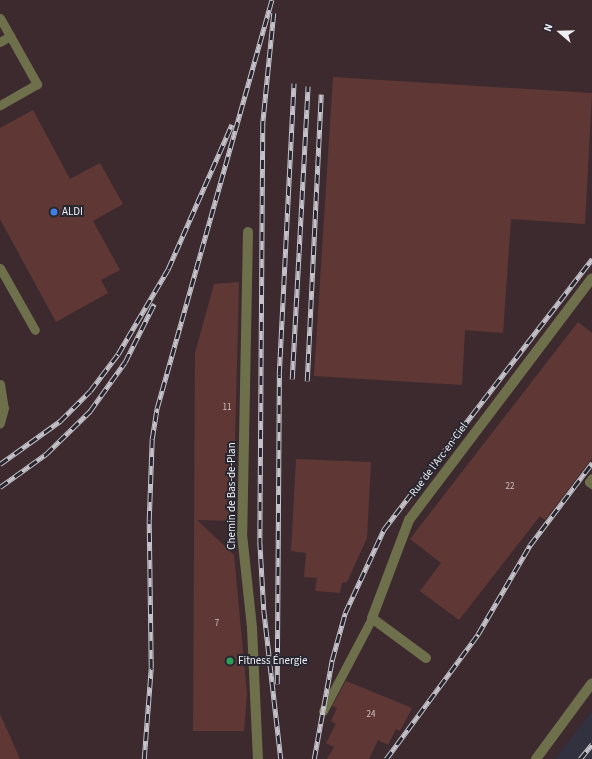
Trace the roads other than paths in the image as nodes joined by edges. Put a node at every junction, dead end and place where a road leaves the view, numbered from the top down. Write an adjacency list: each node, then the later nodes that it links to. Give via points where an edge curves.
1 (0, 18): 2 (lane)
2 (10, 36): 3 (lane); 4 (lane, via 37,84)
3 (0, 42)
4 (0, 105)
5 (248, 232): 17 (street, Chemin de Bas-de-Plan, via 242,534 252,628)
6 (0, 268): 8 (lane)
7 (592, 278): 13 (street, Rue de l'Arc-en-Ciel, via 409,520)
8 (35, 330)
9 (0, 384): 10 (lane, via 4,408)
10 (0, 423)
11 (592, 478): 12 (lane)
12 (592, 484)
13 (372, 618): 14 (street); 16 (lane)
14 (426, 658)
15 (592, 684): 18 (street)
16 (323, 711)
17 (258, 759)
18 (536, 759)

